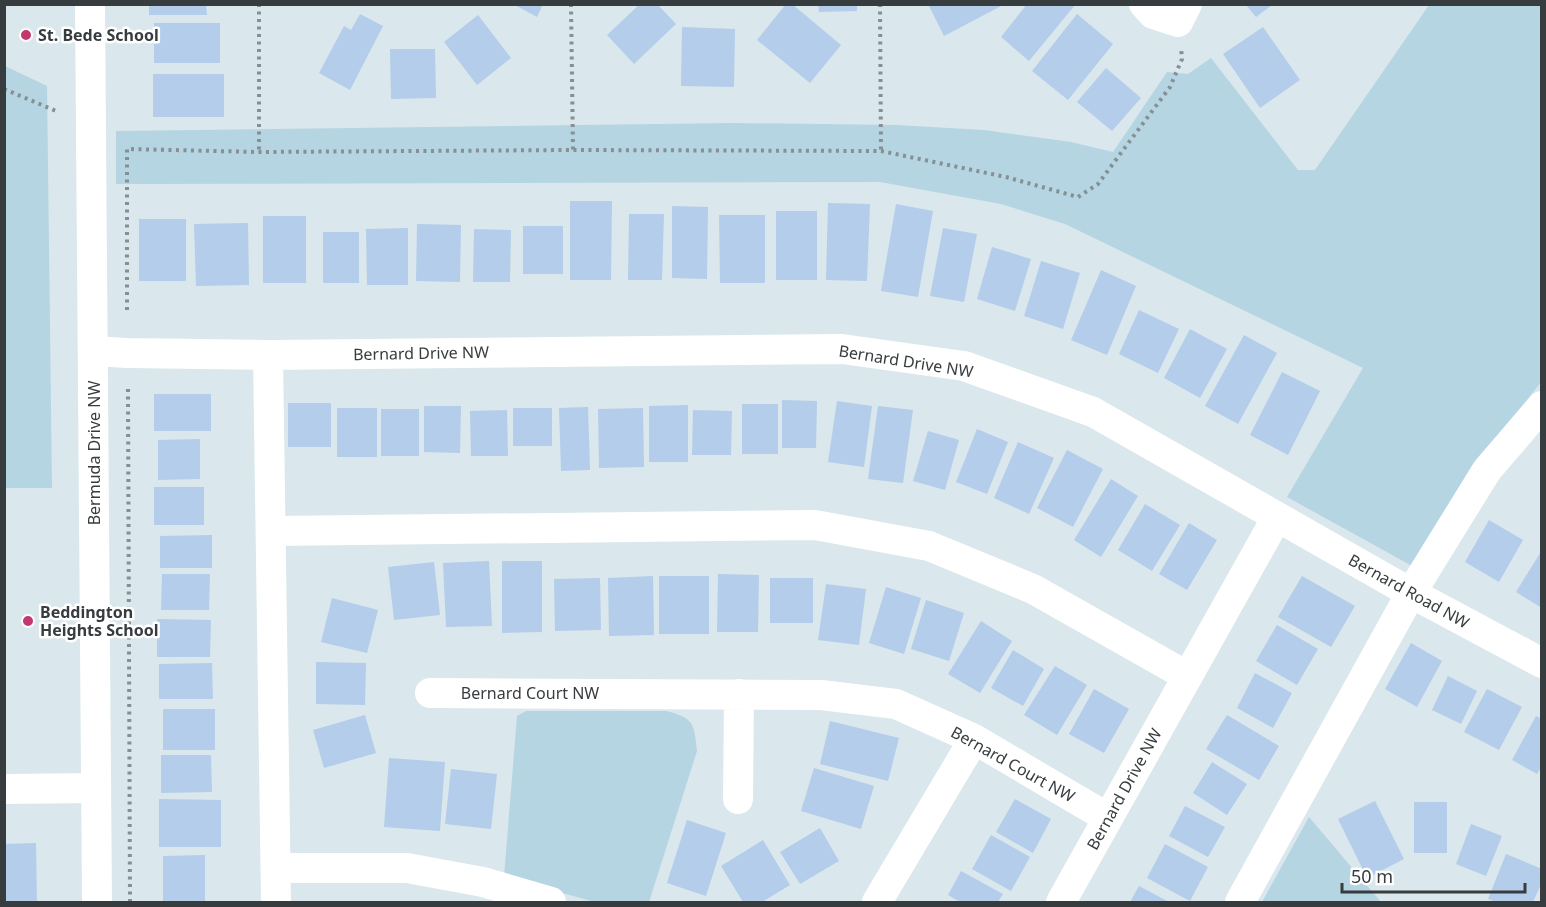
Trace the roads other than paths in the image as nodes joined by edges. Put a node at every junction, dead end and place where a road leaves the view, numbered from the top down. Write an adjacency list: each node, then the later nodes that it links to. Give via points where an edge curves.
1 (90, 4): 4 (street, Bermuda Drive NW)
2 (1144, 4): 3 (street, via 1153,14)
3 (1183, 13)
4 (93, 351): 5 (street, Bernard Drive NW); 15 (street, Bermuda Drive NW)
5 (268, 355): 7 (street, Bernard Drive NW, via 842,349 963,366 1093,412); 8 (street)
6 (1542, 406): 9 (street, via 1487,470)
7 (1277, 517): 9 (street, Bernard Road NW); 11 (street, Bernard Drive NW)
8 (271, 531): 11 (street, via 815,525 928,546 1033,589); 19 (street)
9 (1411, 593): 10 (street, Bernard Road NW); 25 (street)
10 (1542, 663)
11 (1187, 676): 18 (street, Bernard Drive NW)
12 (430, 693): 13 (street, Bernard Court NW)
13 (739, 694): 14 (street, Bernard Court NW, via 822,695 896,704); 17 (street)
14 (974, 739): 18 (street, Bernard Court NW); 23 (street)
15 (96, 788): 16 (street); 20 (street, Bermuda Drive NW)
16 (4, 789)
17 (738, 799)
18 (1108, 818): 24 (street, Bernard Drive NW)
19 (276, 868): 21 (street); 22 (street, via 407,868 483,882)
20 (97, 903)
21 (276, 903)
22 (551, 903)
23 (877, 903)
24 (1062, 903)
25 (1240, 903)

